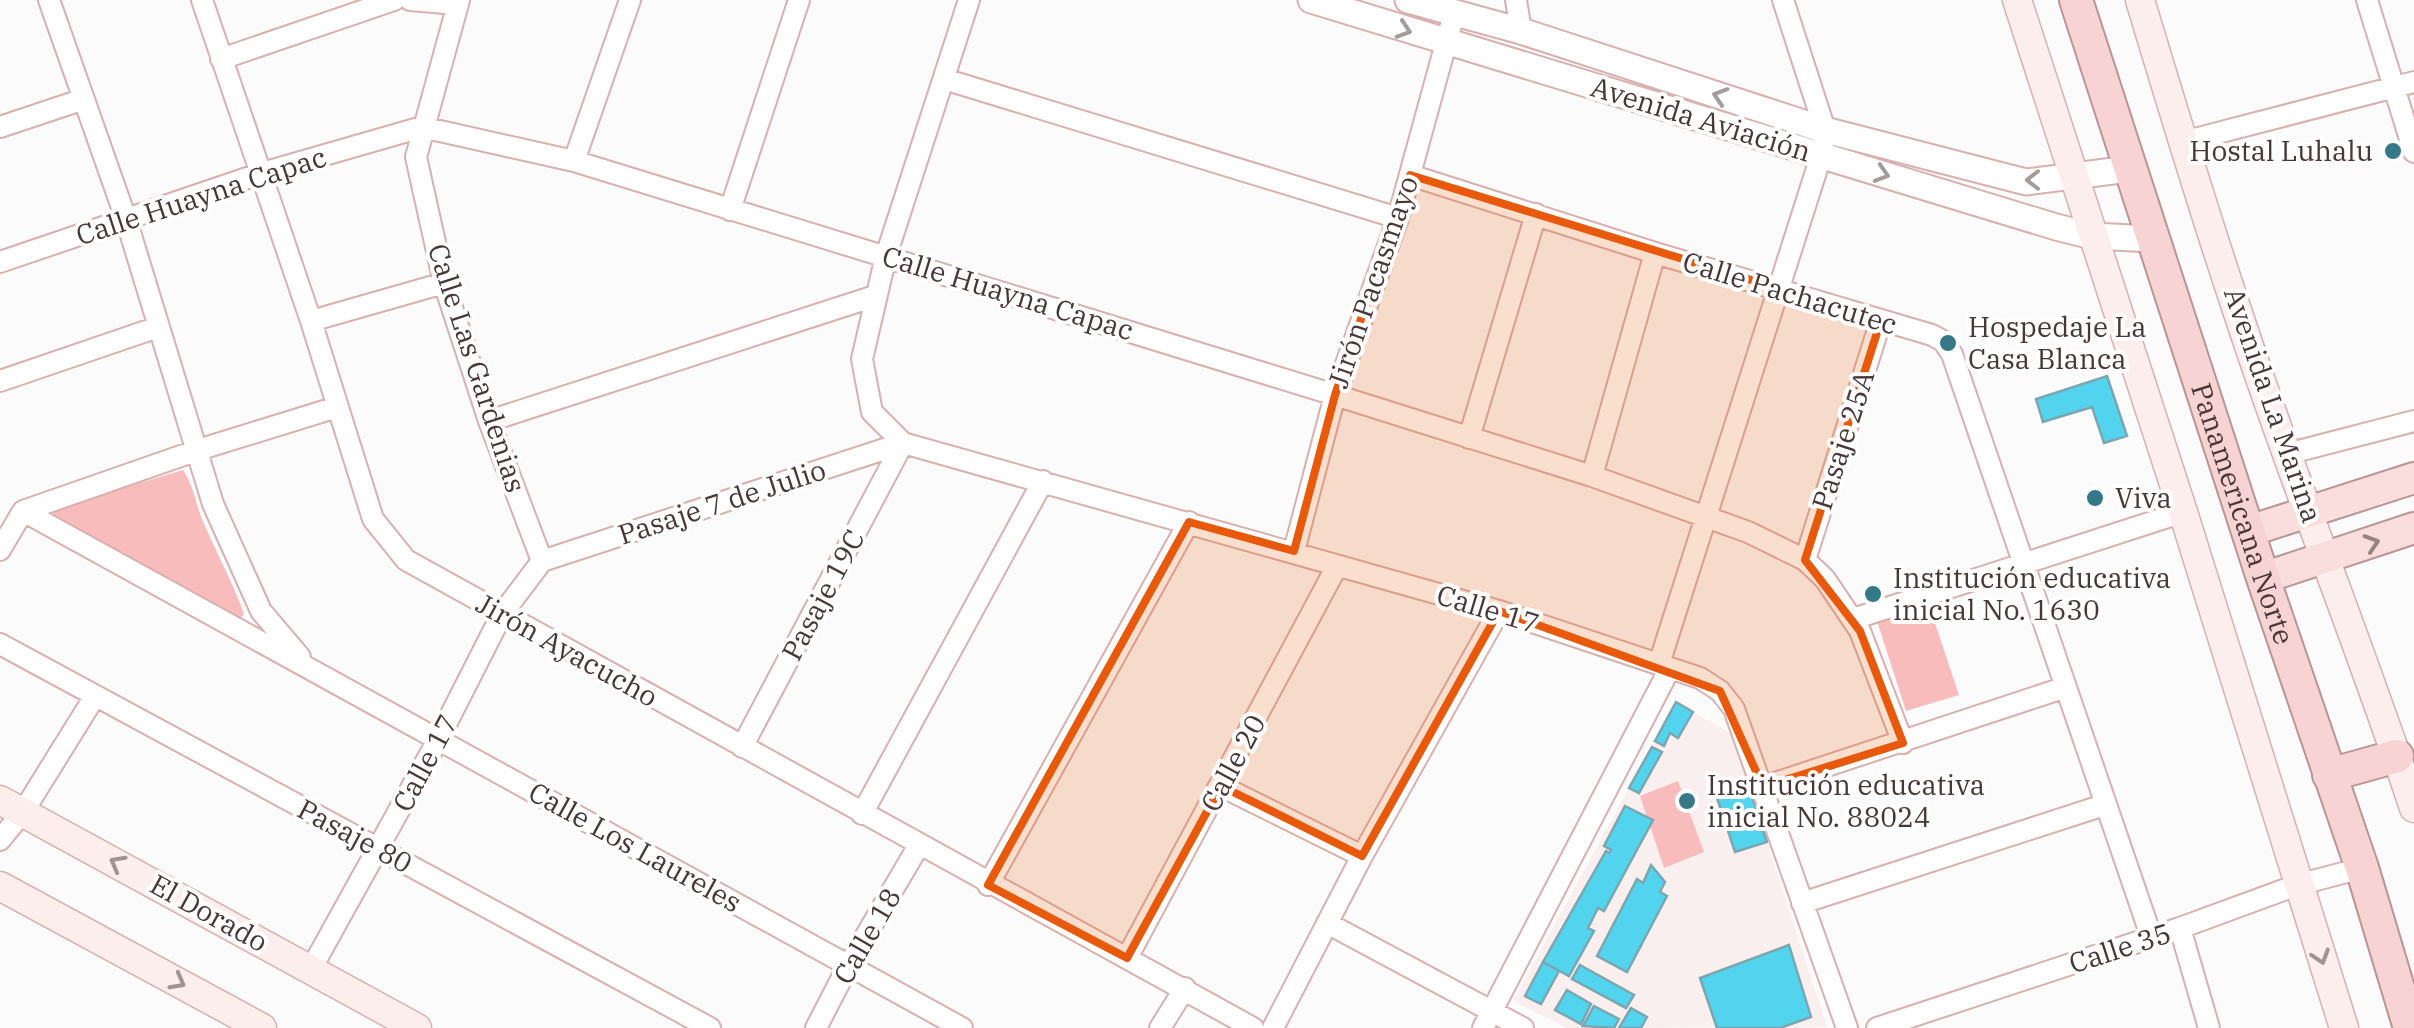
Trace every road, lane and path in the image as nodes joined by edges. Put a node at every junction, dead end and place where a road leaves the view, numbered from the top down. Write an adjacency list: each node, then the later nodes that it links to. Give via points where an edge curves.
1 (49, 0): 23 (street, Calle Los Laureles)
2 (202, 0): 20 (street, Jirón Ayacucho)
3 (394, 0): 20 (street)
4 (410, 0): 16 (street)
5 (630, 0): 29 (street)
6 (798, 0): 34 (street)
7 (969, 0): 21 (street)
8 (1311, 0): 19 (street, Avenida Aviación, one-way to 19)
9 (1408, 0): 17 (street, Avenida Aviación)
10 (1516, 0): 18 (street)
11 (1784, 0): 27 (street)
12 (2017, 0): 33 (main road)
13 (2076, 0): 30 (highway, Panamericana Norte)
14 (2140, 0): 26 (main road, Avenida La Marina)
15 (2366, 0): 22 (street)
16 (458, 2): 25 (street, Calle Las Gardenias)
17 (1454, 14): 18 (street, Avenida Aviación); 19 (street, Jirón Pacasmayo)
18 (1521, 31): 27 (street, Avenida Aviación, one-way to 18)
19 (1448, 44): 27 (street, Avenida Aviación); 32 (street, Jirón Pacasmayo)
20 (221, 58): 31 (street, Jirón Ayacucho)
21 (944, 79): 36 (street); 41 (street)
22 (2404, 84): 26 (street); 28 (street)
23 (84, 98): 24 (street); 37 (street, Calle Los Laureles)
24 (0, 127)
25 (422, 128): 29 (street, Calle Huayna Capac); 31 (street, Calle Huayna Capac); 43 (street, Calle Las Gardenias, via 416,158)
26 (2183, 142): 57 (main road, Avenida La Marina)
27 (1823, 143): 33 (street, Avenida Aviación, one-way to 27, via 2026,182); 38 (street, Avenida Aviación, one-way to 38); 44 (street)
28 (2414, 152)
29 (574, 160): 34 (street, Calle Huayna Capac)
30 (2129, 169): 33 (street, Avenida Aviación); 39 (highway, Panamericana Norte)
31 (262, 174): 37 (street, Calle Huayna Capac); 47 (street, Jirón Ayacucho)
32 (1410, 175): 35 (street, Calle Pachacutec); 36 (street, Jirón Pacasmayo)
33 (2076, 176): 38 (main road)
34 (730, 210): 41 (street, Calle Huayna Capac)
35 (1536, 214): 40 (street, Calle Pachacutec); 54 (street)
36 (1398, 218): 50 (street, Jirón Pacasmayo)
37 (126, 219): 42 (street, Calle Huayna Capac); 48 (street, Calle Los Laureles)
38 (2092, 236): 39 (street, Avenida Aviación); 63 (main road)
39 (2154, 239): 67 (highway, Panamericana Norte)
40 (1655, 252): 44 (street, Calle Pachacutec); 58 (street)
41 (886, 256): 45 (street); 50 (street, Calle Huayna Capac)
42 (0, 262)
43 (444, 283): 47 (street); 52 (street, Calle Las Gardenias)
44 (1780, 289): 46 (street, Calle Pachacutec); 64 (street)
45 (874, 296): 52 (street); 55 (street, via 864,382 872,412)
46 (1882, 320): 72 (street, Pasaje 25A); 73 (street, Calle Pachacutec, via 1932,335 1952,354)
47 (311, 321): 51 (street, Jirón Ayacucho)
48 (158, 328): 49 (street); 56 (street, Calle Los Laureles)
49 (0, 381)
50 (1335, 395): 54 (street, Calle Huayna Capac); 69 (street, Jirón Pacasmayo)
51 (337, 407): 56 (street); 77 (street, Jirón Ayacucho, via 373,519 406,560)
52 (489, 421): 71 (street, Calle Las Gardenias)
53 (2414, 421): 57 (street)
54 (1468, 438): 58 (street, Calle Huayna Capac)
55 (903, 443): 60 (street, Calle 17); 71 (street, Pasaje 7 de Julio); 86 (street, Pasaje 19C)
56 (198, 450): 61 (street); 80 (street, Calle Los Laureles, via 212,504 261,610)
57 (2287, 454): 62 (main road, Avenida La Marina)
58 (1592, 476): 64 (street, Calle Huayna Capac)
59 (2414, 478): 62 (main road)
60 (1042, 480): 65 (street, Calle 17); 94 (street)
61 (23, 511): 68 (street); 80 (street, Calle Los Laureles)
62 (2308, 511): 67 (main road); 70 (main road, Avenida La Marina)
63 (2183, 512): 73 (street); 101 (main road)
64 (1706, 515): 72 (street, Calle Huayna Capac); 81 (street)
65 (1188, 522): 69 (street, Calle 17); 100 (street)
66 (2414, 528): 70 (main road, one-way to 66)
67 (2248, 531): 75 (highway, Panamericana Norte)
68 (0, 550)
69 (1294, 551): 74 (street, Calle 17)
70 (2327, 557): 75 (main road); 87 (main road, Avenida La Marina)
71 (542, 560): 77 (street, Calle 17)
72 (1805, 560): 78 (street, Calle Huayna Capac)
73 (2024, 562): 78 (street); 82 (street, Calle Pachacutec)
74 (1337, 566): 76 (street, Calle 17); 89 (street, Calle 20)
75 (2262, 578): 88 (highway, Panamericana Norte)
76 (1499, 611): 81 (street, Calle 17); 98 (street)
77 (502, 614): 84 (street, Calle 17); 86 (street, Jirón Ayacucho)
78 (1853, 619): 85 (street, Calle Huayna Capac)
79 (0, 644): 83 (street, Pasaje 80)
80 (308, 666): 84 (street, Calle Los Laureles)
81 (1664, 666): 90 (street, Calle 17, via 1720,691 1734,710); 111 (street)
82 (2066, 688): 85 (street); 91 (street, Calle Pachacutec)
83 (96, 696): 92 (street); 97 (street, Pasaje 80)
84 (439, 738): 97 (street, Calle 17); 108 (street, Calle Los Laureles)
85 (1902, 743): 90 (street)
86 (742, 747): 94 (street, Jirón Ayacucho)
87 (2397, 756): 88 (highway); 93 (main road, Avenida La Marina)
88 (2330, 775): 99 (highway, Panamericana Norte)
89 (1221, 786): 98 (street); 107 (street, Calle 20)
90 (1763, 787): 103 (street, Calle 17)
91 (2104, 805): 103 (street); 106 (street, Calle Pachacutec)
92 (12, 806): 95 (street); 109 (main road, El Dorado, one-way to 92)
93 (2414, 808)
94 (862, 814): 96 (street, Jirón Ayacucho)
95 (0, 840)
96 (919, 845): 100 (street, Jirón Ayacucho); 108 (street, Calle 18)
97 (379, 849): 109 (street, Calle 17); 114 (street, Pasaje 80)
98 (1362, 856): 104 (street)
99 (2362, 868): 101 (street, Calle 35); 125 (highway, Panamericana Norte)
100 (988, 884): 107 (street, Jirón Ayacucho)
101 (2297, 885): 105 (street, Calle 35); 124 (main road, one-way to 124)
102 (0, 886): 112 (main road, one-way to 112)
103 (1802, 903): 121 (street, Calle 17)
104 (1327, 924): 111 (street); 119 (street)
105 (2180, 928): 106 (street, Calle 35); 123 (street)
106 (2152, 936): 122 (street, Calle 35)
107 (1127, 958): 110 (street, Jirón Ayacucho)
108 (848, 966): 115 (street, Calle 18); 116 (street, Calle Los Laureles)
109 (311, 969): 113 (main road, El Dorado)
110 (1185, 988): 117 (street); 118 (street, Jirón Ayacucho)
111 (1487, 1019): 120 (street)
112 (262, 1028)
113 (417, 1028)
114 (710, 1028)
115 (816, 1028)
116 (962, 1028)
117 (1160, 1028)
118 (1253, 1028)
119 (1273, 1028)
120 (1523, 1028)
121 (1847, 1028)
122 (1878, 1028)
123 (2210, 1028)
124 (2344, 1028)
125 (2410, 1028)

